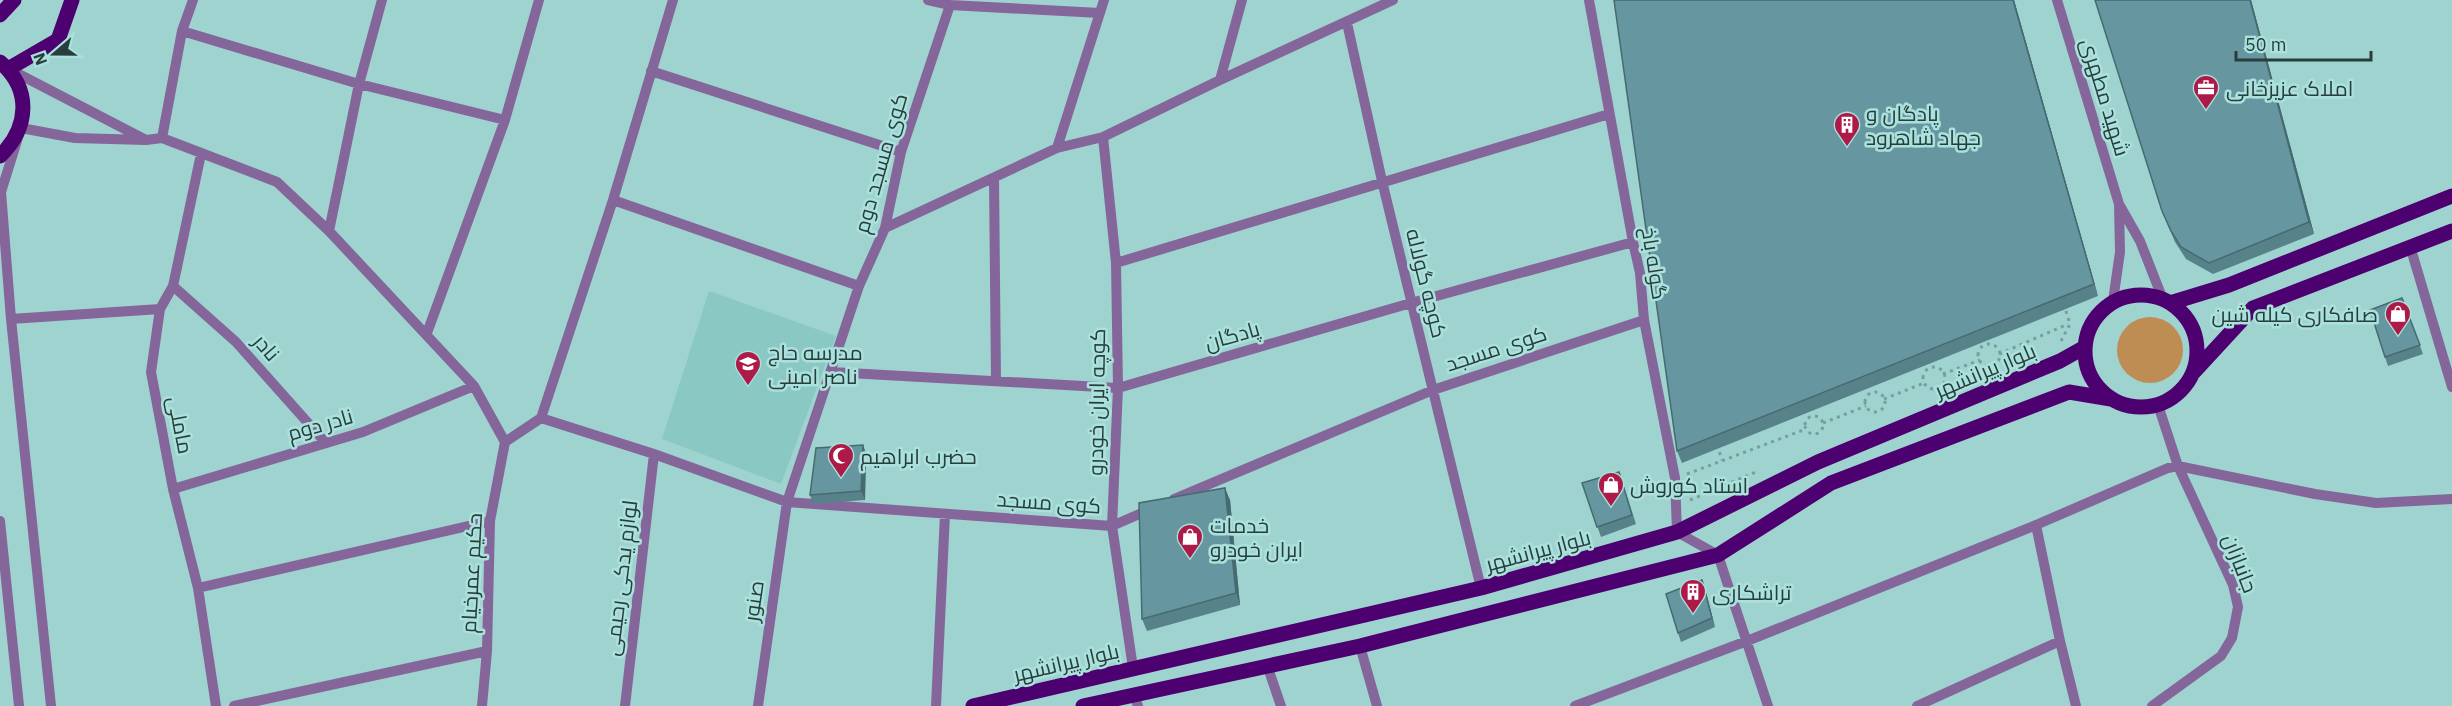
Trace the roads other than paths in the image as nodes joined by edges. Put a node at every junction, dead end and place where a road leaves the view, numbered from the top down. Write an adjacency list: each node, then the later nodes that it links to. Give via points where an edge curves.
1 (14, 0): 16 (main road)
2 (72, 0): 19 (main road, via 58,40)
3 (193, 0): 18 (street)
4 (382, 0): 22 (street)
5 (540, 0): 24 (street)
6 (673, 0): 20 (street)
7 (928, 0): 14 (street)
8 (1104, 0): 15 (street)
9 (1242, 0): 21 (street)
10 (1393, 0): 13 (street)
11 (1589, 0): 23 (street, گوله باخ)
12 (2057, 0): 37 (street, شهید مطهری)
13 (1380, 3): 17 (street)
14 (950, 5): 15 (street); 30 (street, کوی مسجد دوم)
15 (1100, 13): 29 (street)
16 (0, 15)
17 (1347, 23): 21 (street); 34 (street, کوچه گولاله)
18 (182, 31): 22 (street); 27 (street)
19 (4, 66): 25 (main road, via 15,78 23,98); 28 (street)
20 (651, 71): 30 (street); 36 (street)
21 (1220, 80): 26 (street)
22 (359, 84): 24 (street); 39 (street)
23 (1609, 114): 34 (street); 41 (street, گوله باخ)
24 (505, 120): 52 (street)
25 (21, 128): 28 (street, via 75,138); 32 (main road); 50 (street, via 1,192)
26 (1103, 137): 29 (street); 43 (street, کوچه ایران خودرو)
27 (162, 138): 28 (street); 31 (street)
28 (146, 140)
29 (1057, 148): 33 (street)
30 (902, 152): 38 (street, کوی مسجد دوم)
31 (201, 154): 39 (street, via 277,182); 44 (street, ماملی)
32 (0, 156)
33 (994, 178): 38 (street); 56 (street)
34 (1382, 181): 43 (street); 48 (street, کوچه گولاله)
35 (2452, 196): 46 (main road, via 2229,285)
36 (613, 200): 45 (street); 63 (street)
37 (2119, 204): 46 (street); 47 (street, via 2120,252)
38 (885, 228): 45 (street, کوی مسجد دوم)
39 (328, 231): 52 (street)
40 (2452, 231): 42 (main road)
41 (1633, 242): 48 (street, پادگان); 51 (street, گوله باخ)
42 (2410, 246): 55 (main road, via 2253,308); 58 (street)
43 (1116, 262): 59 (street, کوچه ایران خودرو)
44 (173, 286): 49 (street, ماملی); 64 (street, نادر, via 236,342)
45 (859, 286): 54 (street, کوی مسجد دوم)
46 (2166, 300): 47 (main road, via 2135,295); 55 (main road, via 2178,308 2194,332)
47 (2113, 301): 53 (main road, via 2090,328)
48 (1412, 303): 59 (street, پادگان); 60 (street, کوچه گولاله)
49 (160, 309): 50 (street); 68 (street, ماملی, via 151,372)
50 (11, 319): 89 (street)
51 (1644, 320): 60 (street, کوی مسجد); 76 (street, گوله باخ, via 1675,478)
52 (427, 333): 57 (street)
53 (2085, 347): 61 (main road, via 2091,376); 76 (main road, بلوار پیرانشهر, via 1818,462)
54 (831, 372): 56 (street, پادگان); 70 (street, کوی مسجد دوم)
55 (2194, 372): 62 (main road, via 2177,394)
56 (996, 381): 59 (street, پادگان)
57 (474, 386): 64 (street, نادر دوم, via 363,432); 65 (street)
58 (2452, 387)
59 (1118, 388): 75 (street, کوچه ایران خودرو)
60 (1433, 390): 75 (street, کوی مسجد); 79 (street, کوچه گولاله)
61 (2111, 399): 62 (main road, via 2130,406); 77 (main road, via 2069,392 1832,483)
62 (2158, 405): 67 (street, جانبازان)
63 (541, 418): 65 (street); 66 (street, کوی مسجد)
64 (325, 442): 68 (street, نادر دوم)
65 (505, 442): 73 (street, حکیم عمرخیام)
66 (654, 454): 70 (street, کوی مسجد); 93 (street, لوازم یدکی رحیمی)
67 (2178, 466): 69 (street, via 2376,503); 74 (street); 104 (street, جانبازان, via 2234,585 2237,622 2221,656)
68 (173, 489): 78 (street, ماملی)
69 (2452, 499)
70 (787, 502): 71 (street, کوی مسجد); 94 (street, صنور)
71 (945, 514): 75 (street, کوی مسجد); 95 (street)
72 (0, 521): 80 (street)
73 (490, 521): 78 (street); 84 (street, حکیم عمرخیام)
74 (2036, 525): 81 (street); 82 (street)
75 (1112, 526): 86 (street, کوچه ایران خودرو)
76 (1677, 532): 77 (street); 79 (main road, بلوار پیرانشهر)
77 (1718, 555): 82 (street); 83 (main road)
78 (198, 588): 90 (street, ماملی)
79 (1480, 588): 86 (main road, بلوار پیرانشهر)
80 (4, 591): 88 (street)
81 (2060, 641): 102 (street); 103 (street)
82 (1748, 642): 100 (street); 101 (street)
83 (1360, 646): 85 (main road); 99 (street)
84 (487, 651): 91 (street); 92 (street, حکیم عمرخیام)
85 (1267, 665): 87 (main road); 98 (street)
86 (1133, 668): 96 (main road, بلوار پیرانشهر)
87 (1136, 700): 97 (main road)
88 (19, 706)
89 (51, 706)
90 (216, 706)
91 (234, 706)
92 (482, 706)
93 (625, 706)
94 (758, 706)
95 (936, 706)
96 (973, 706)
97 (1083, 706)
98 (1281, 706)
99 (1377, 706)
100 (1575, 706)
101 (1768, 706)
102 (1917, 706)
103 (2076, 706)
104 (2152, 706)

